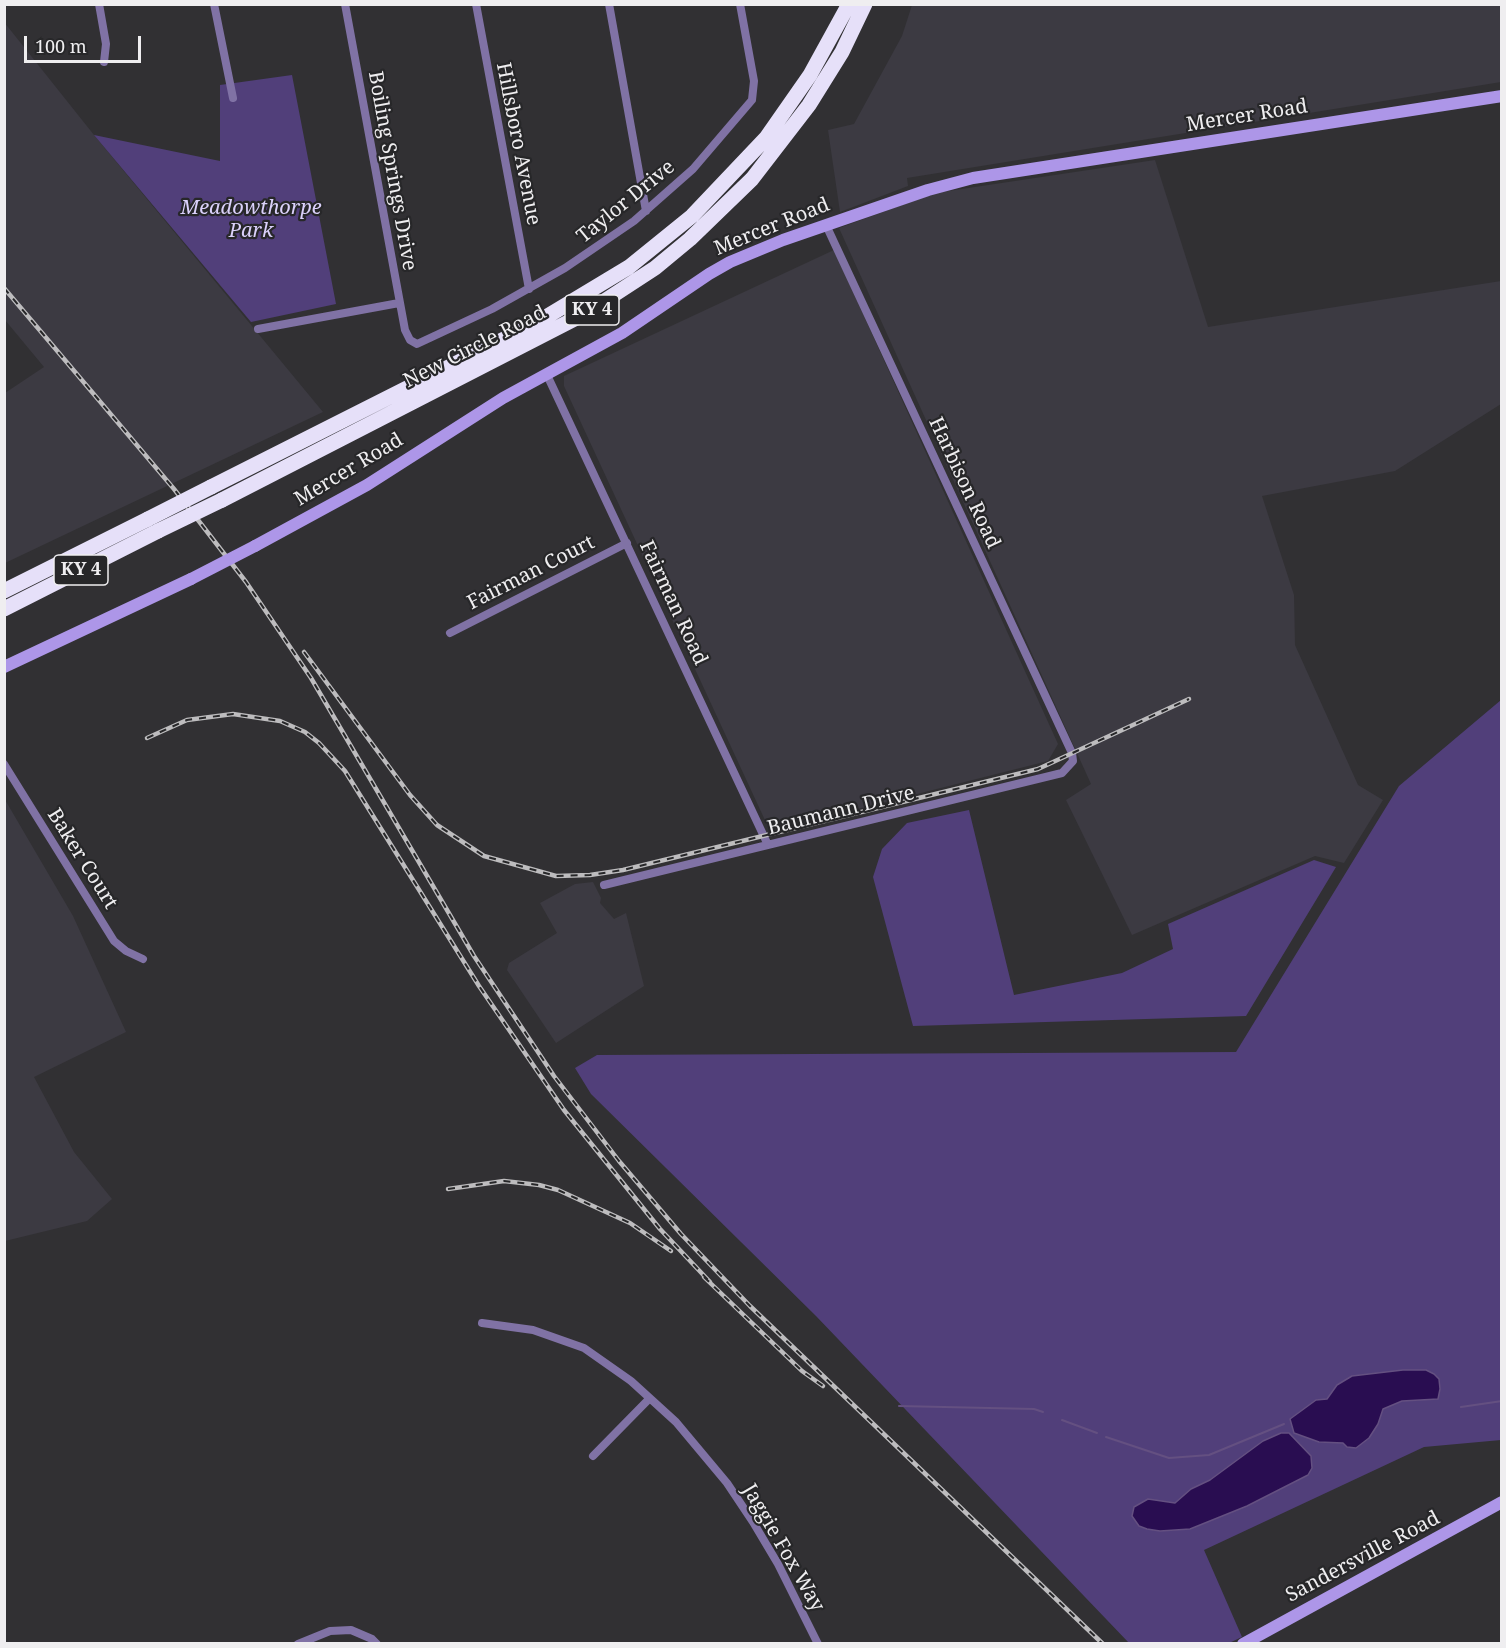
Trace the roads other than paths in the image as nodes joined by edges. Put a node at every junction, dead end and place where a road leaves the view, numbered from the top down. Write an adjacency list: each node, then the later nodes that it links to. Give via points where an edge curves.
1 (99, 4): 9 (street, via 106,44)
2 (214, 4): 11 (street)
3 (345, 4): 15 (street, Boiling Springs Drive)
4 (476, 4): 14 (street, Hillsboro Avenue)
5 (609, 4): 12 (street)
6 (740, 4): 12 (street, Taylor Drive, via 754,81 752,100 693,169)
7 (849, 4): 20 (highway, New Circle Road / KY 4, bridge, via 810,75 766,138 692,216 608,282 536,323)
8 (865, 4): 21 (highway, New Circle Road / KY 4, bridge, via 837,61 778,147 723,209 655,268 586,314)
9 (104, 62)
10 (1502, 96): 13 (street, Mercer Road, via 973,178)
11 (233, 98)
12 (646, 211): 14 (street, Taylor Drive, via 603,244)
13 (826, 225): 18 (street, Mercer Road, via 730,262 622,333); 24 (street, Harbison Road)
14 (529, 289): 17 (street, Taylor Drive, via 426,342)
15 (399, 303): 16 (street); 17 (street, Boiling Springs Drive)
16 (258, 329)
17 (412, 342)
18 (547, 375): 19 (street, Fairman Road); 23 (street, Mercer Road, bridge, via 474,414 367,485 255,546)
19 (627, 543): 22 (street, Fairman Court); 26 (street, Fairman Road)
20 (4, 591)
21 (4, 609)
22 (450, 633)
23 (4, 667)
24 (1072, 753): 26 (street, Baumann Drive, via 1070,767 1062,773)
25 (4, 764): 28 (street, Baker Court, via 114,941)
26 (768, 845): 27 (street, Baumann Drive)
27 (604, 885)
28 (143, 959)
29 (482, 1323): 30 (street, Jaggie Fox Way, via 533,1329 567,1341 615,1368)
30 (649, 1399): 31 (street); 35 (street, Jaggie Fox Way, via 695,1443 740,1502 778,1564)
31 (593, 1456)
32 (1502, 1502): 36 (street, Sandersville Road)
33 (298, 1644): 34 (street, via 330,1631 351,1630)
34 (377, 1644)
35 (818, 1644)
36 (1243, 1644)

